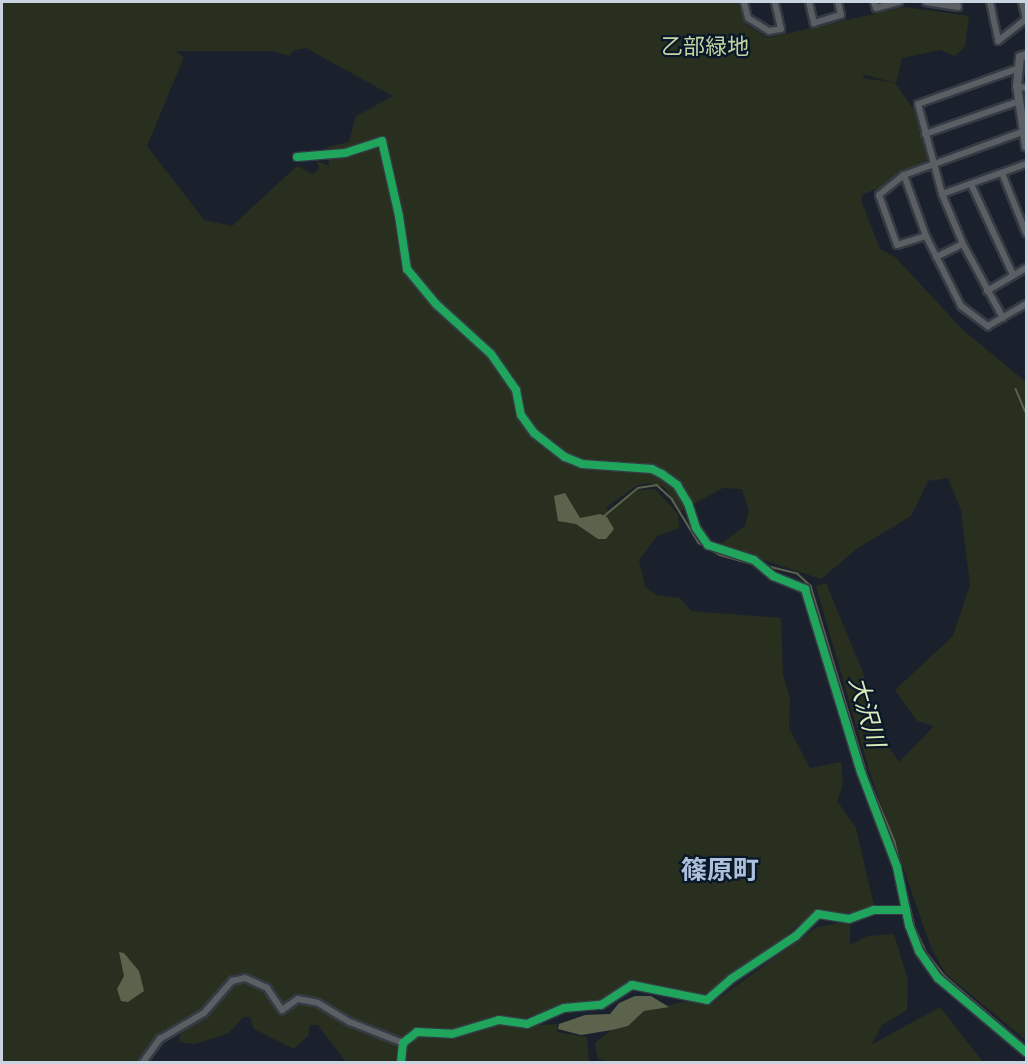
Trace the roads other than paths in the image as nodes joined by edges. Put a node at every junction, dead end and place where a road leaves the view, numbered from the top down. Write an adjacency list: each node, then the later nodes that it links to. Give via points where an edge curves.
1 (744, 2): 2 (street, via 748,18 769,32 782,29)
2 (775, 2)
3 (809, 2): 4 (street, via 814,23 841,15)
4 (838, 2)
5 (874, 2): 6 (street, via 876,8)
6 (899, 2)
7 (926, 2): 8 (street, via 958,8)
8 (957, 2)
9 (990, 2): 11 (street, via 998,41)
10 (1022, 2): 11 (street)
11 (1026, 19)
12 (1026, 55): 13 (street, via 1020,57)
13 (1017, 69): 14 (street); 18 (street, via 918,104)
14 (1017, 86): 15 (street); 16 (street)
15 (1026, 88)
16 (1017, 102): 17 (street); 18 (street)
17 (1022, 132): 19 (street); 21 (street)
18 (925, 134): 21 (street)
19 (1026, 147)
20 (297, 157): 36 (street, via 345,153 363,144 382,141 407,269 436,304 491,354 516,390 521,415 534,433 565,457 582,464 652,469 662,474 677,485 708,545 760,566 773,576 796,582 808,593 861,772 897,867)
21 (932, 164): 24 (street); 26 (street)
22 (1026, 164): 23 (street)
23 (1002, 173): 25 (street); 27 (street)
24 (904, 175): 28 (street); 28 (street, via 879,195 897,245)
25 (971, 184): 26 (street); 32 (street)
26 (942, 194): 29 (street)
27 (1026, 233)
28 (926, 236): 30 (street)
29 (963, 244): 30 (street); 33 (street)
30 (936, 257): 35 (street, via 961,306 988,326)
31 (1026, 268): 32 (street)
32 (1013, 276): 33 (street)
33 (987, 291): 35 (street)
34 (1026, 304): 35 (street)
35 (1003, 318)
36 (906, 910): 37 (street, via 874,910 849,919 818,914 796,936 731,979 707,1000 632,986 601,1005 564,1008 527,1024 498,1020 452,1034 417,1032); 38 (street, via 913,936 931,971)
37 (404, 1043): 39 (street, via 350,1022 318,1003 298,999 282,1010 267,988 245,978 232,981 204,1013 160,1039); 40 (street)
38 (1026, 1052)
39 (143, 1062)
40 (401, 1062)

